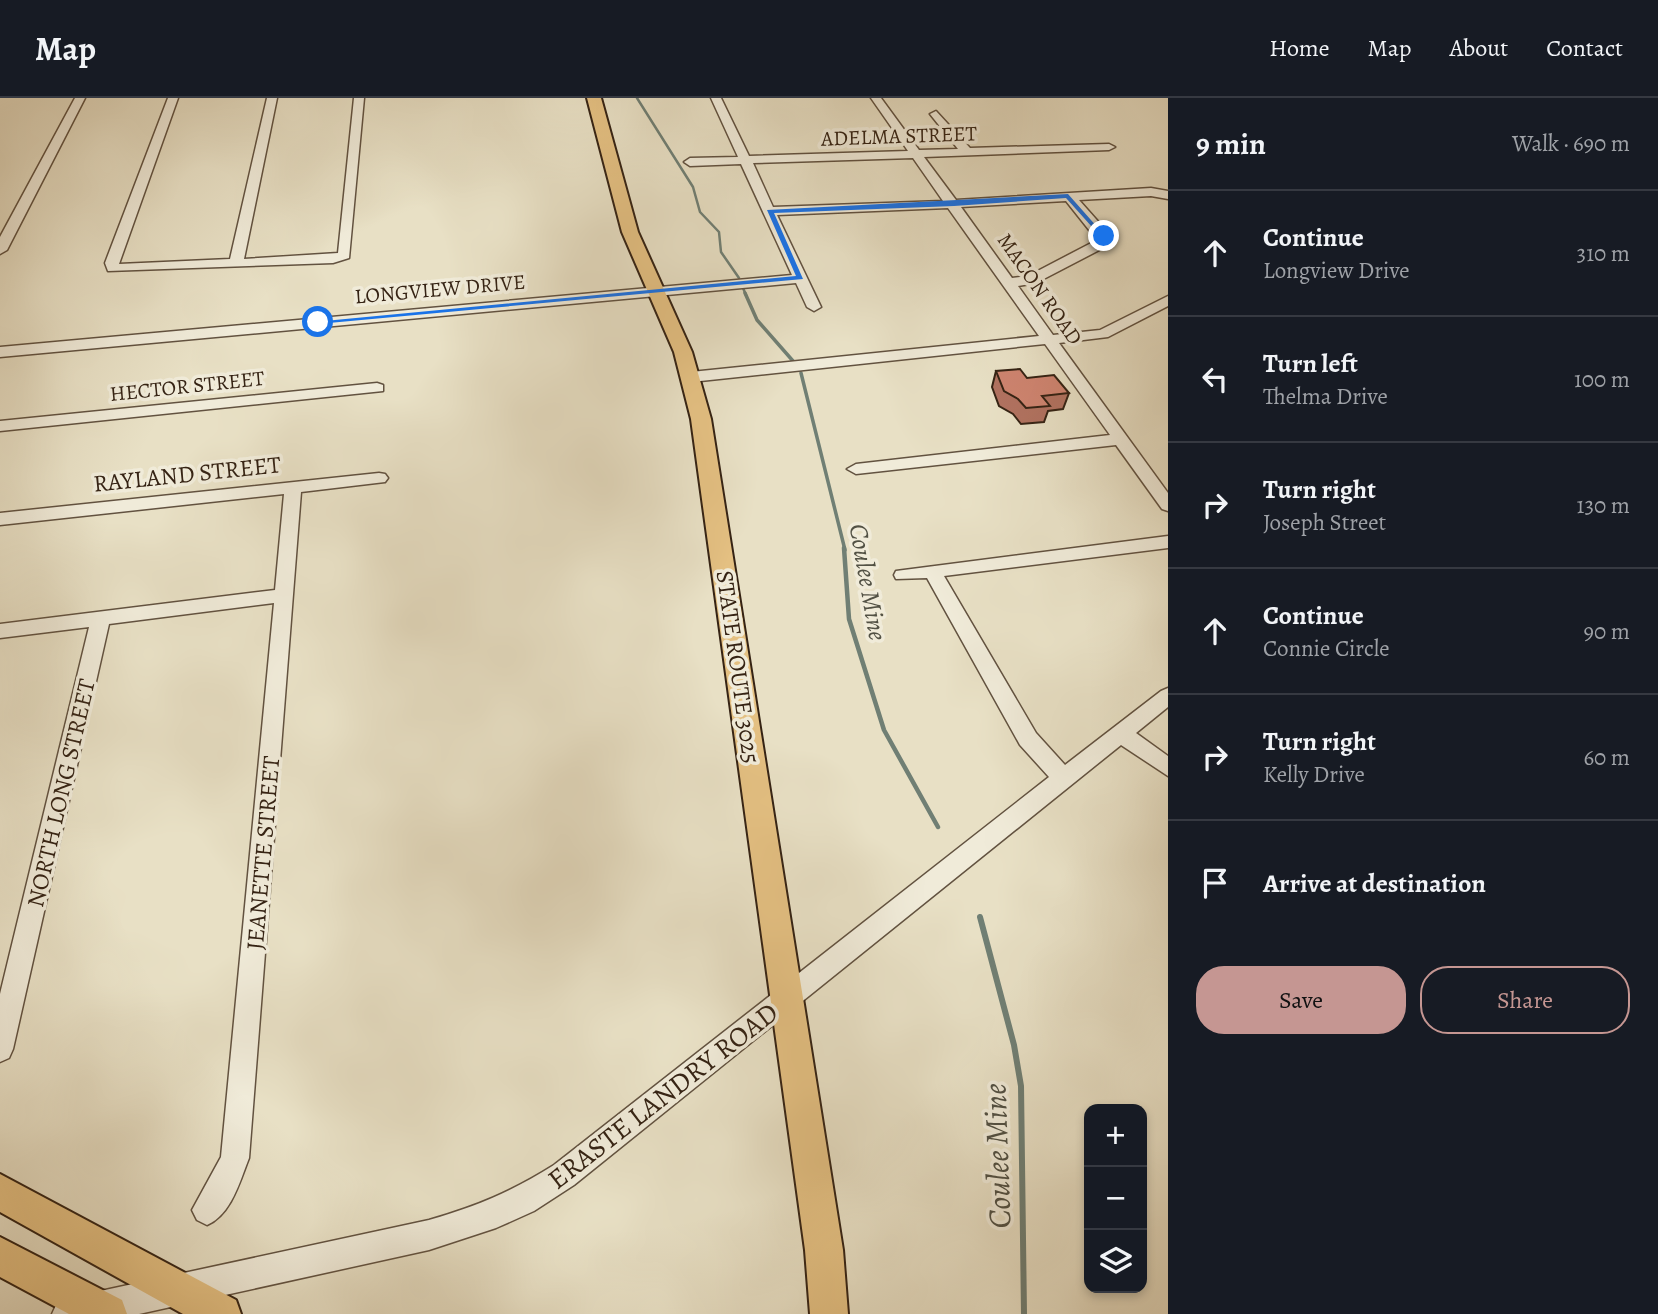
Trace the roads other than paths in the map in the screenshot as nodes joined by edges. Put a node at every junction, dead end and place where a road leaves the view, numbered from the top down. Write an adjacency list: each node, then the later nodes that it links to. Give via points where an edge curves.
1 (80, 98): 18 (street)
2 (173, 98): 19 (street, via 111,262 113,268)
3 (272, 98): 19 (street)
4 (359, 98): 19 (street, via 346,252 342,256)
5 (594, 98): 22 (main road, STATE ROUTE 3025, via 627,221)
6 (716, 98): 12 (street)
7 (876, 98): 11 (street, MACON ROAD)
8 (936, 114): 10 (street)
9 (1109, 147): 10 (street, ADELMA STREET)
10 (968, 152): 11 (street, ADELMA STREET)
11 (917, 154): 12 (street, ADELMA STREET); 16 (street, MACON ROAD)
12 (745, 160): 13 (street, ADELMA STREET); 17 (street)
13 (690, 162)
14 (1168, 195): 15 (street)
15 (1068, 196): 16 (street); 21 (street, via 1104,236 1104,242 1031,280)
16 (954, 204): 17 (street); 21 (street, MACON ROAD)
17 (769, 211): 20 (street)
18 (0, 250)
19 (236, 264)
20 (800, 278): 22 (street, LONGVIEW DRIVE); 24 (street)
21 (1009, 283): 25 (street, MACON ROAD)
22 (656, 290): 26 (street, LONGVIEW DRIVE); 27 (main road, STATE ROUTE 3025)
23 (1168, 300): 25 (street, via 1111,332)
24 (814, 307)
25 (1050, 340): 27 (street); 30 (street, MACON ROAD)
26 (0, 352)
27 (691, 377): 46 (main road, STATE ROUTE 3025, via 709,458)
28 (377, 388): 29 (street, HECTOR STREET)
29 (0, 426)
30 (1121, 439): 31 (street); 34 (street, MACON ROAD)
31 (856, 469)
32 (379, 478): 33 (street, RAYLAND STREET)
33 (293, 487): 35 (street, RAYLAND STREET); 39 (street, JEANETTE STREET)
34 (1168, 505)
35 (0, 519)
36 (1168, 542): 37 (street)
37 (932, 571): 38 (street); 45 (street, via 1028,739)
38 (903, 575)
39 (285, 595): 40 (street); 49 (street, JEANETTE STREET, via 235,1158)
40 (101, 618): 41 (street); 47 (street, NORTH LONG STREET)
41 (0, 631)
42 (1168, 696): 43 (street, ERASTE LANDRY ROAD)
43 (1122, 735): 44 (street); 45 (street, ERASTE LANDRY ROAD)
44 (1168, 767)
45 (1065, 779): 46 (street, ERASTE LANDRY ROAD)
46 (788, 1000): 51 (street, ERASTE LANDRY ROAD, via 564,1175 524,1201 429,1235); 54 (main road, STATE ROUTE 3025)
47 (0, 1049)
48 (0, 1192): 51 (main road)
49 (207, 1210)
50 (0, 1255): 52 (main road)
51 (178, 1289): 52 (street, ERASTE LANDRY ROAD); 53 (main road)
52 (91, 1312)
53 (222, 1314)
54 (829, 1314)

